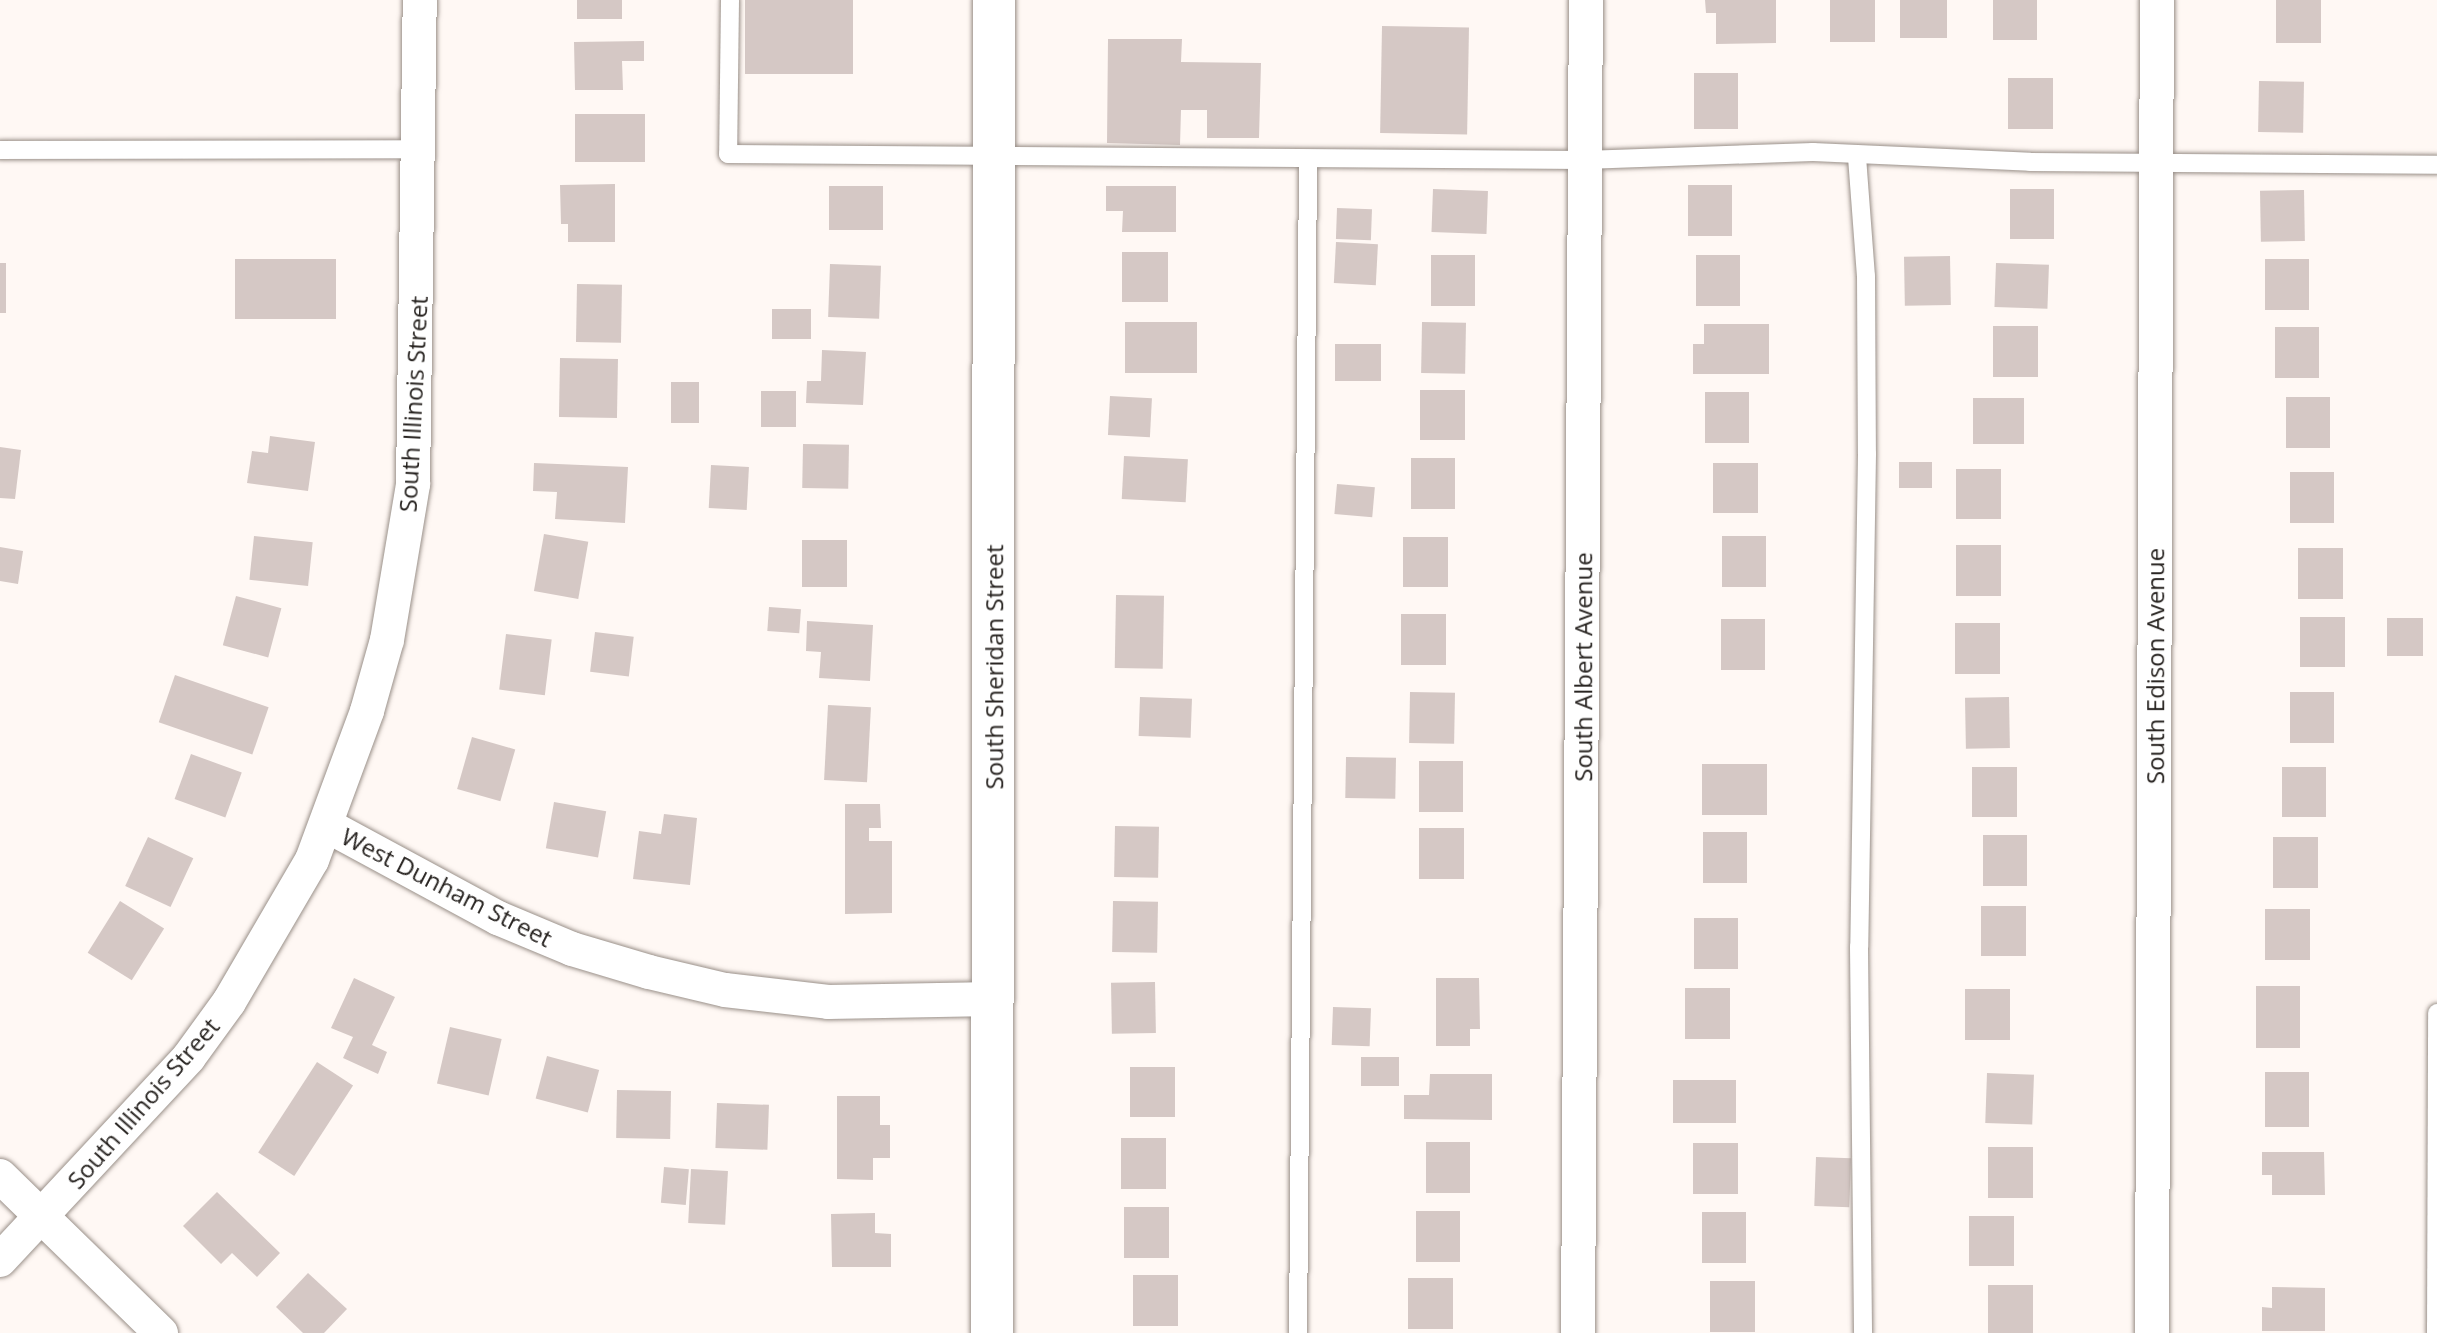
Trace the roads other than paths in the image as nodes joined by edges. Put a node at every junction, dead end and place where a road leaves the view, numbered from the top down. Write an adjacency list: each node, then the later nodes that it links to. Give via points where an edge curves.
1 (420, 0): 6 (street, South Illinois Street)
2 (730, 0): 9 (lane, via 728,154)
3 (994, 0): 9 (street, South Sheridan Street)
4 (1586, 0): 11 (street, South Albert Avenue)
5 (2157, 0): 12 (street, South Edison Avenue)
6 (420, 149): 7 (lane); 14 (street, South Illinois Street, via 411,498 387,640)
7 (0, 150)
8 (1857, 157): 11 (lane, via 1769,152); 12 (lane); 24 (lane, via 1866,276 1867,439 1859,947)
9 (994, 159): 10 (lane); 15 (street, South Sheridan Street)
10 (1308, 159): 11 (lane); 22 (lane)
11 (1584, 160): 23 (street, South Albert Avenue)
12 (2156, 162): 13 (lane); 25 (street, South Edison Avenue)
13 (2437, 165)
14 (326, 825): 15 (street, West Dunham Street, via 498,918 572,949 649,972 725,990 828,1002); 18 (street, South Illinois Street, via 278,923 197,1046)
15 (994, 999): 21 (street, South Sheridan Street)
16 (2437, 1013): 26 (lane)
17 (0, 1176): 18 (street)
18 (43, 1217): 19 (street, South Illinois Street); 20 (street)
19 (0, 1260)
20 (161, 1333)
21 (992, 1333)
22 (1298, 1333)
23 (1578, 1333)
24 (1863, 1333)
25 (2152, 1333)
26 (2436, 1333)

